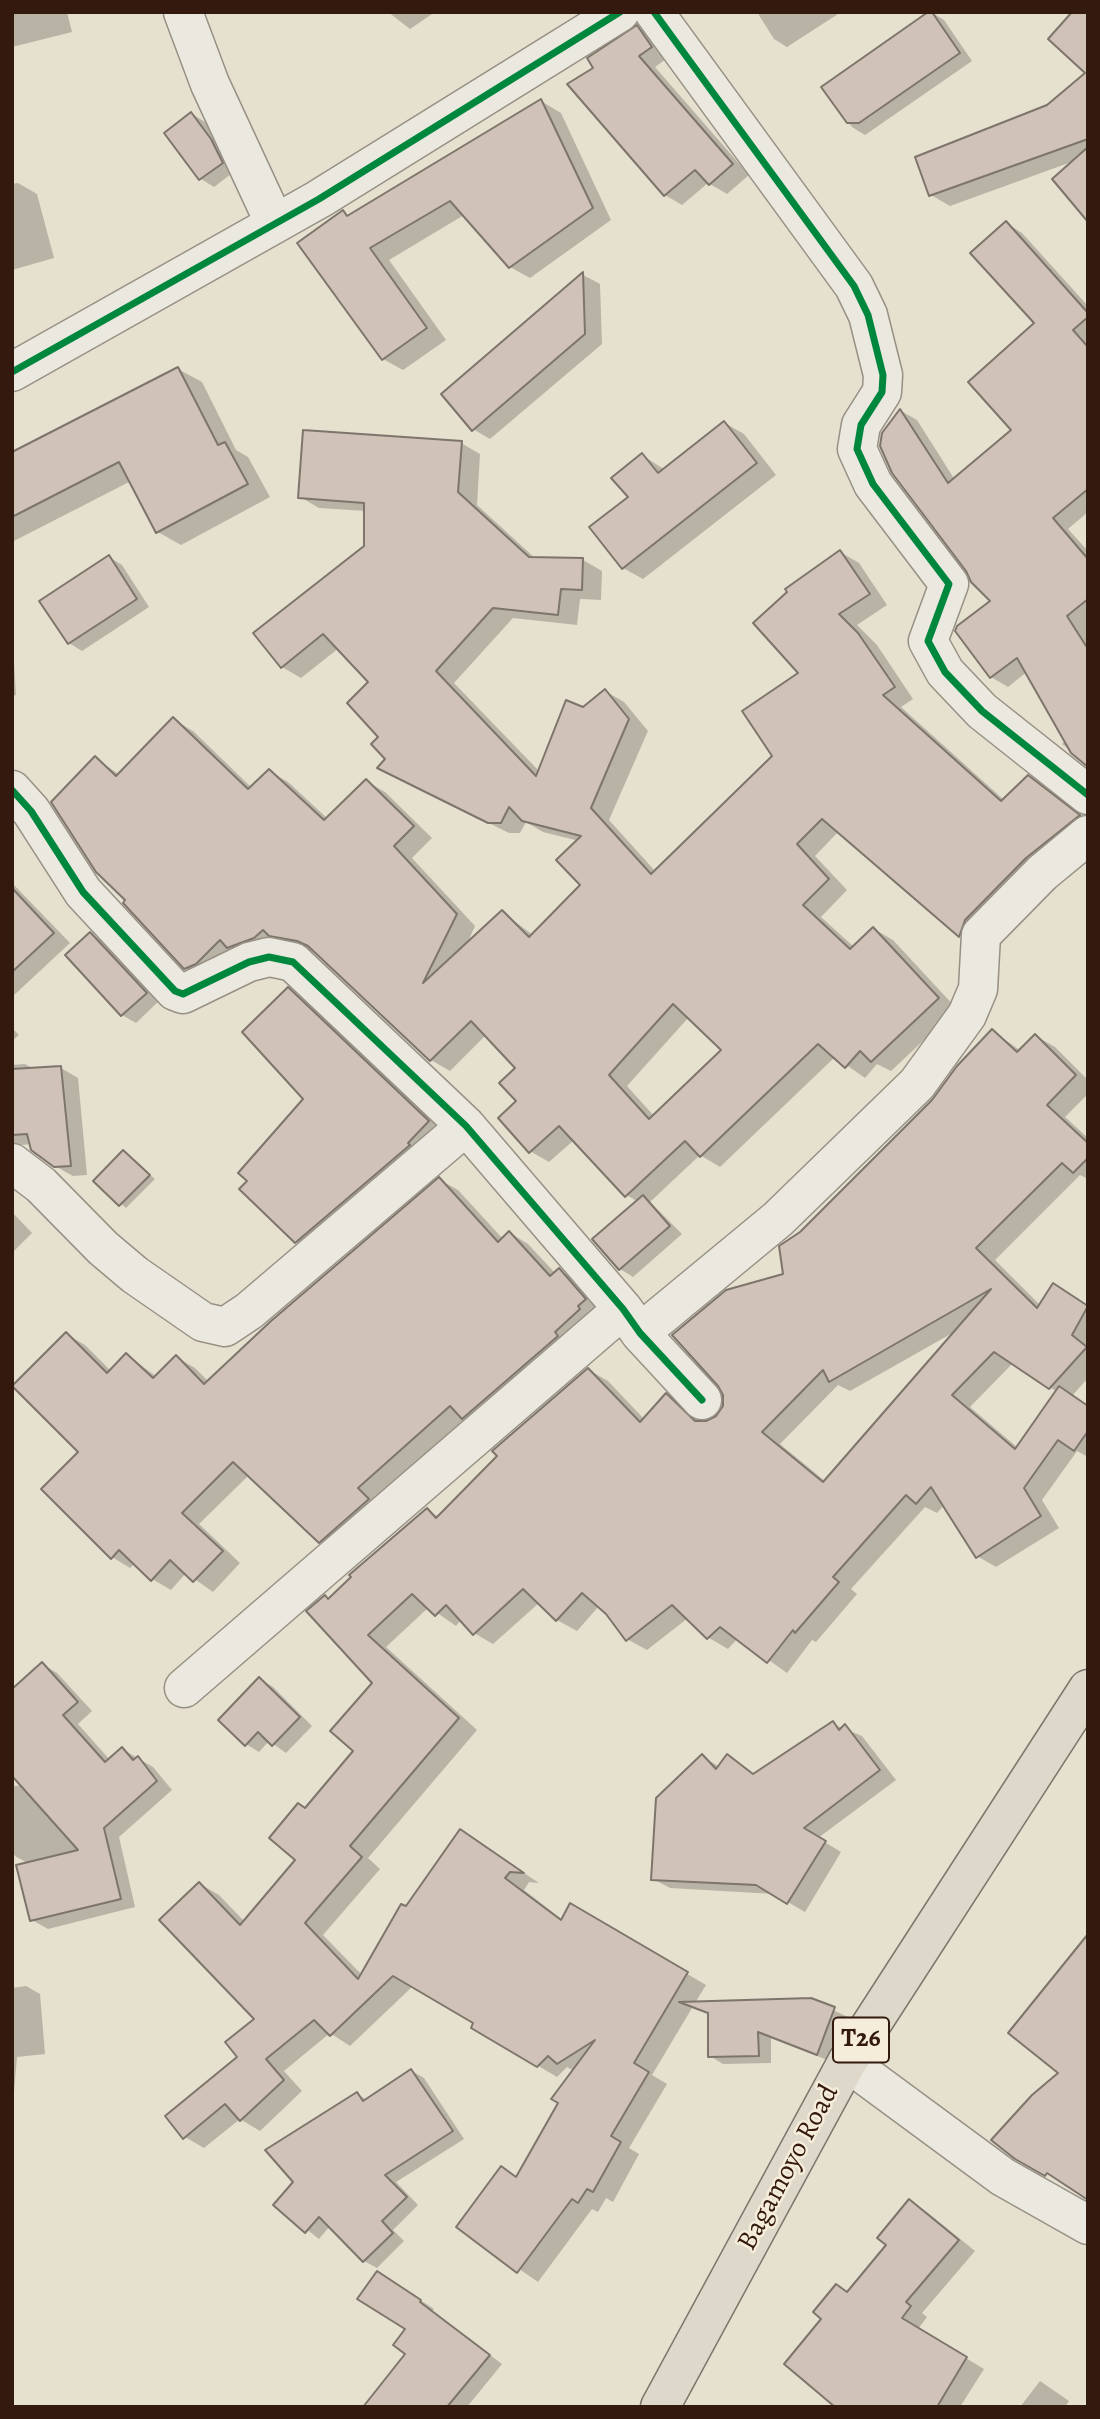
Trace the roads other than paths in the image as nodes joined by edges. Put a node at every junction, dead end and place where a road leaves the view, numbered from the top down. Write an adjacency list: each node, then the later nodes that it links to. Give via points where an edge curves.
1 (183, 12): 4 (street, via 210,84)
2 (620, 12): 4 (street)
3 (654, 12): 7 (street, via 853,286 868,316 883,375 882,392 861,425 857,449 873,484 949,584 928,641 945,672 982,711)
4 (275, 224): 5 (street)
5 (12, 372)
6 (12, 790): 9 (street, via 31,811 83,892 175,991 183,994 269,957 293,962)
7 (1088, 795)
8 (1088, 835): 11 (street, via 1042,873 981,935 978,989 967,1015 917,1084 778,1219)
9 (466, 1125): 10 (street, via 225,1327 203,1322 135,1275); 11 (street)
10 (12, 1163)
11 (631, 1321): 12 (street); 13 (street)
12 (702, 1400)
13 (184, 1688)
14 (1088, 1689): 15 (highway, Bagamoyo Road / T26)
15 (847, 2062): 16 (street, via 1003,2178); 17 (highway, Bagamoyo Road / T26)
16 (1088, 2225)
17 (660, 2407)

